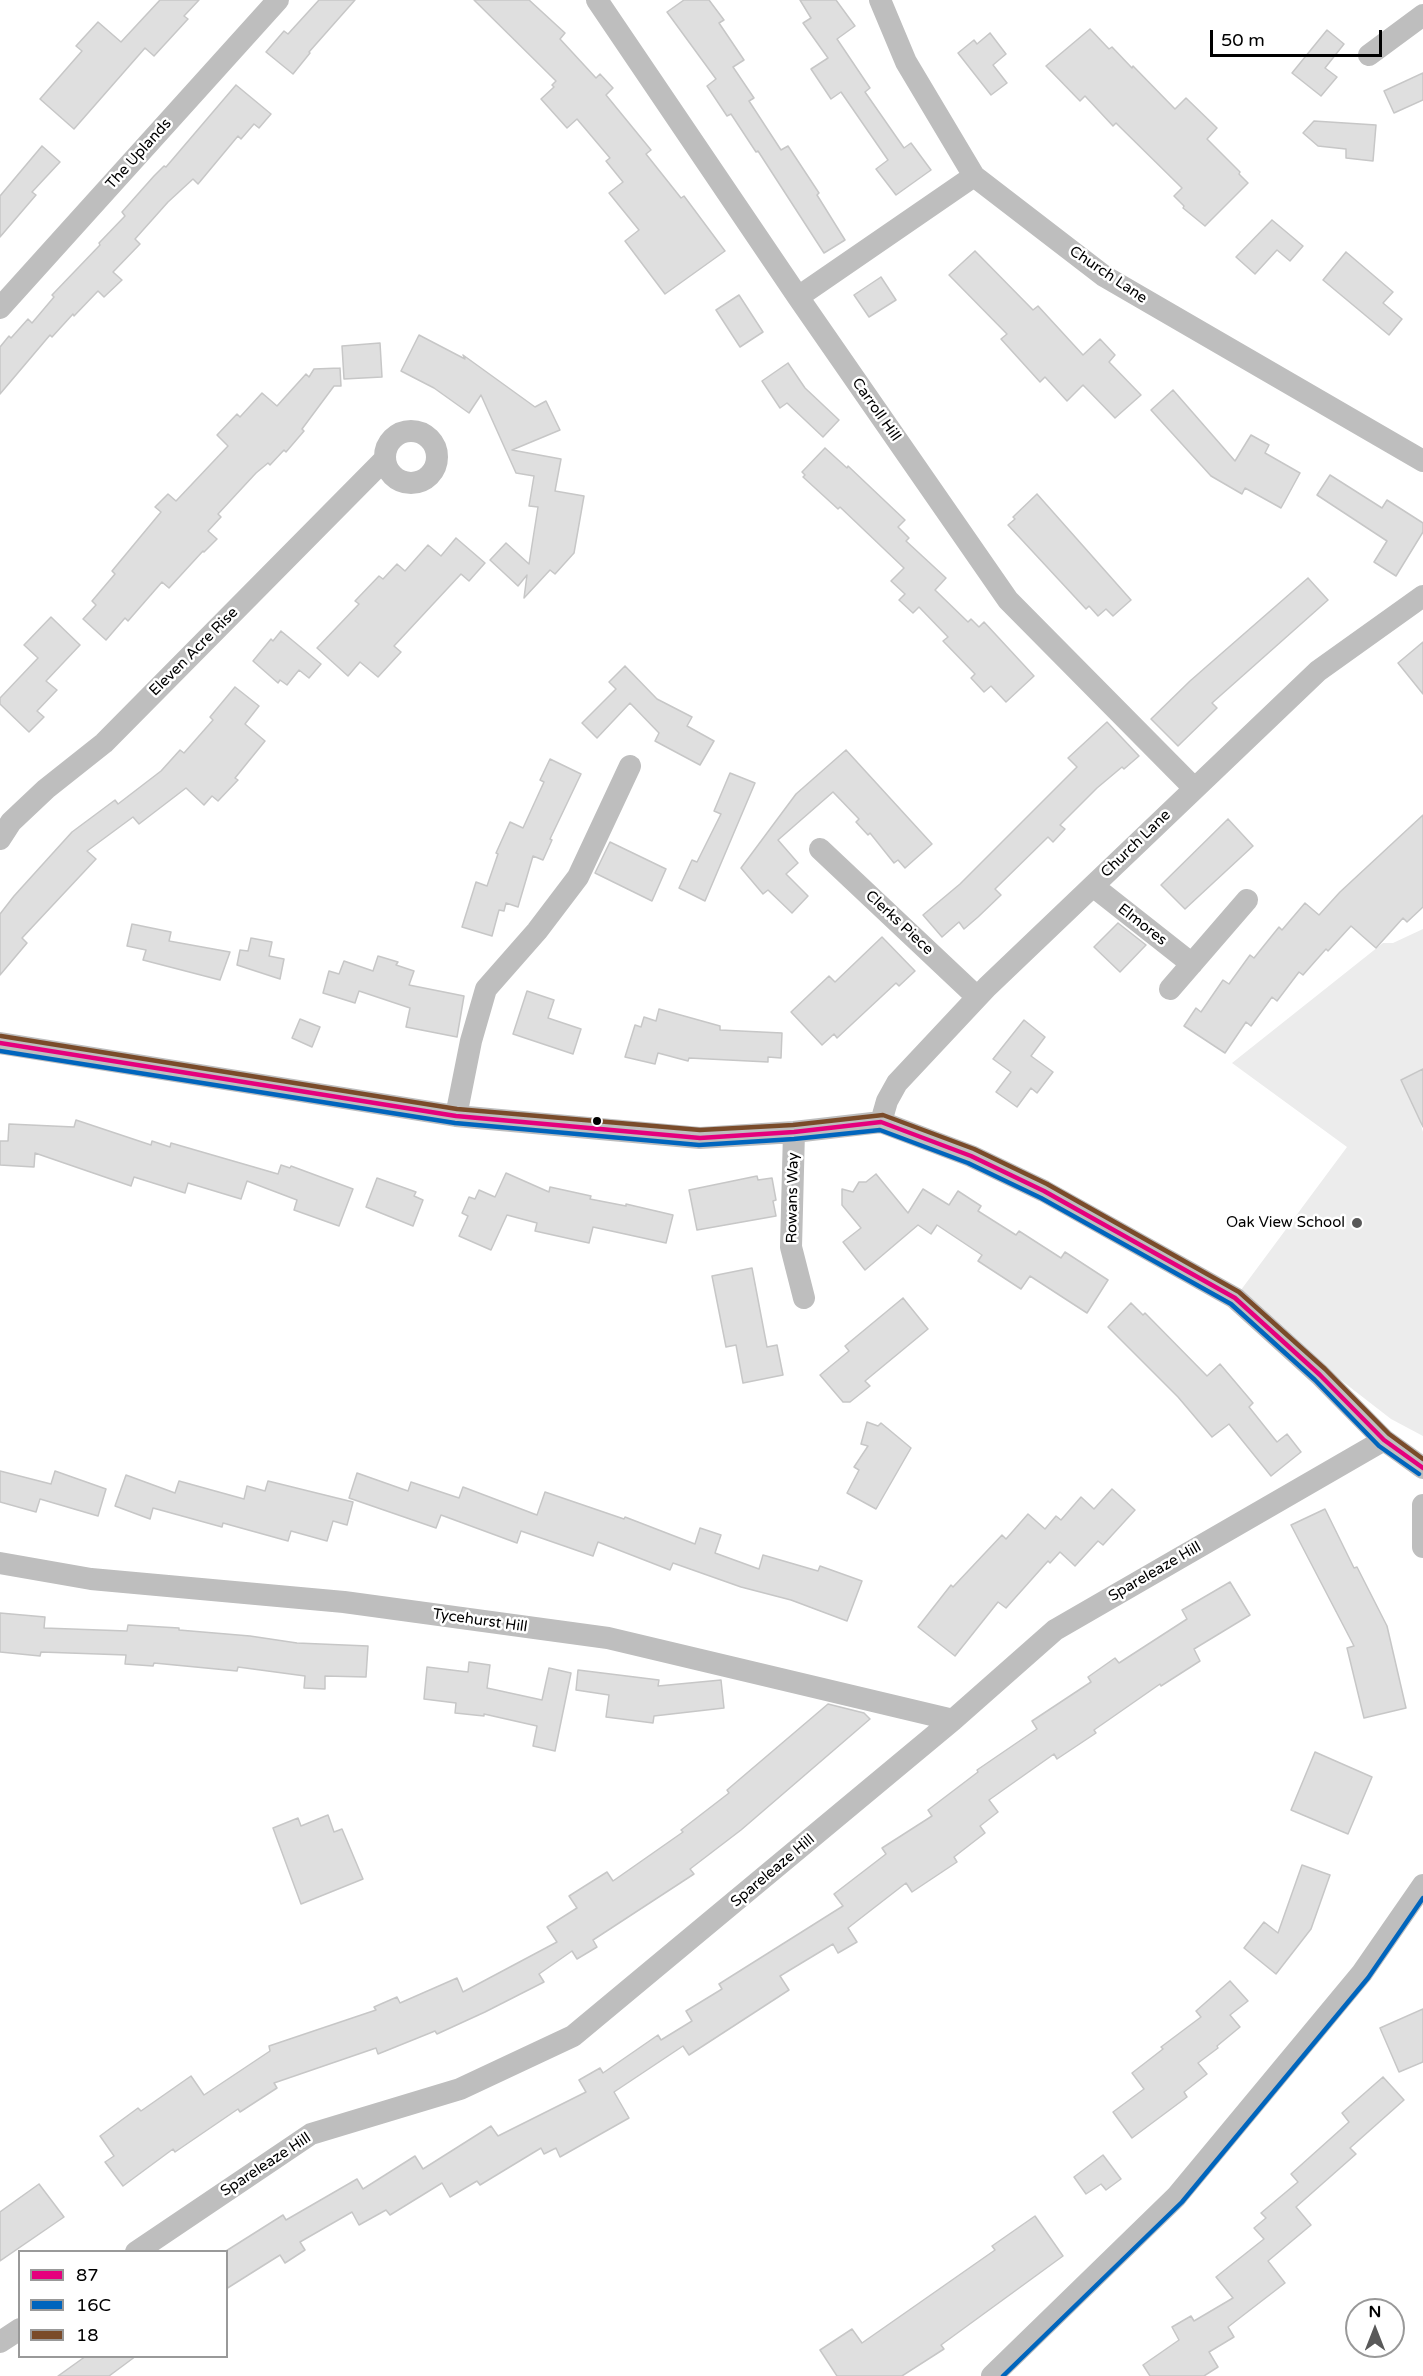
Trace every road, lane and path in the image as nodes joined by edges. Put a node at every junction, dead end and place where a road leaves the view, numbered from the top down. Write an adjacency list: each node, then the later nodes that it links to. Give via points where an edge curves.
1 (278, 0): 8 (street, The Uplands)
2 (597, 0): 7 (street, Carroll Hill)
3 (880, 0): 6 (street, Church Lane, via 906,62)
4 (1423, 15): 5 (street)
5 (1369, 55)
6 (974, 176): 7 (street); 10 (street, Church Lane, via 1104,276)
7 (798, 297): 13 (street, Carroll Hill, via 1008,600)
8 (0, 308)
9 (384, 460): 14 (street, Eleven Acre Rise, via 104,743 46,789 11,822)
10 (1423, 461)
11 (1422, 598): 13 (street, Church Lane, via 1318,671)
12 (630, 766): 22 (street, via 578,877 486,989)
13 (1194, 788): 16 (street, Church Lane)
14 (0, 839)
15 (820, 849): 20 (street, Clerks Piece)
16 (1093, 886): 18 (street, Elmores); 20 (street, Church Lane)
17 (1247, 900): 18 (street)
18 (1192, 964): 19 (street)
19 (1170, 989)
20 (977, 997): 23 (street, Church Lane, via 897,1083 886,1101)
21 (0, 1043): 22 (street)
22 (456, 1116): 24 (street, via 700,1138)
23 (881, 1122): 24 (street); 26 (street, via 971,1156 1044,1191 1234,1298 1320,1375)
24 (794, 1132): 25 (street, Rowans Way, via 791,1247)
25 (804, 1298)
26 (1384, 1440): 27 (street); 31 (street, Spareleaze Hill, via 1055,1630)
27 (1423, 1468)
28 (1423, 1505): 29 (street)
29 (1423, 1547)
30 (0, 1563): 31 (street, Tycehurst Hill, via 91,1579 344,1602 608,1638)
31 (953, 1720): 33 (street, Spareleaze Hill, via 573,2036 460,2089 311,2134)
32 (1423, 1885): 36 (street, via 1362,1973 1176,2197)
33 (139, 2250)
34 (18, 2330): 35 (street)
35 (0, 2343)
36 (992, 2376)

